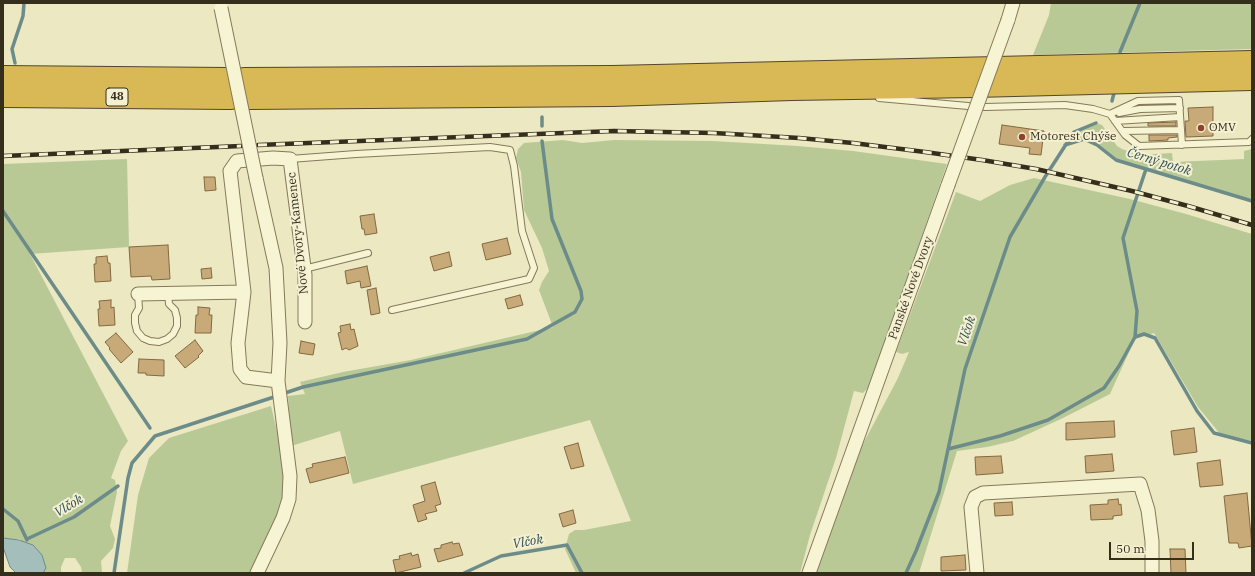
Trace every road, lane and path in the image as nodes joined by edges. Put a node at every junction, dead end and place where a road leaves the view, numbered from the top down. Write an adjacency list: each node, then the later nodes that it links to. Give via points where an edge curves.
1 (1013, 3): 30 (street, Panské Nové Dvory, bridge)
2 (221, 6): 28 (street, bridge, via 276,268 280,343)
3 (1252, 62): 6 (highway, via 612,76)
4 (3, 77): 6 (highway, 48)
5 (1252, 79): 7 (highway)
6 (238, 88): 7 (highway, via 612,95); 9 (highway, 48)
7 (792, 90): 8 (lane)
8 (846, 95)
9 (3, 96)
10 (870, 97): 11 (lane)
11 (968, 106)
12 (985, 107): 13 (lane, via 1065,105 1093,108)
13 (1110, 114): 14 (lane, via 1140,109 1180,108); 15 (lane)
14 (1180, 117): 15 (lane); 16 (lane)
15 (1115, 121): 17 (lane)
16 (1181, 130): 17 (lane); 19 (lane)
17 (1123, 132): 19 (lane, via 1139,146)
18 (1252, 139): 19 (lane, via 1249,142)
19 (1182, 145)
20 (290, 159): 22 (street, Nové Dvory-Kamenec); 23 (street, Nové Dvory-Kamenec, via 237,161 230,172); 26 (lane, via 490,147 510,150 522,231 534,268 528,279)
21 (368, 253): 22 (lane)
22 (304, 269): 27 (street, Nové Dvory-Kamenec)
23 (244, 292): 24 (street); 28 (street, Nové Dvory-Kamenec, via 238,343 240,369 246,377)
24 (168, 293): 25 (street); 25 (lane, via 169,304 175,310 177,326 173,334 159,342 143,338 137,331 135,315 139,308)
25 (138, 294)
26 (392, 310)
27 (305, 322)
28 (278, 385): 29 (street, via 290,476 289,499 283,518)
29 (257, 573)
30 (809, 573)
31 (977, 573): 32 (street, via 971,507 975,497 983,493 1140,484 1148,510 1152,541)
32 (1152, 573)

